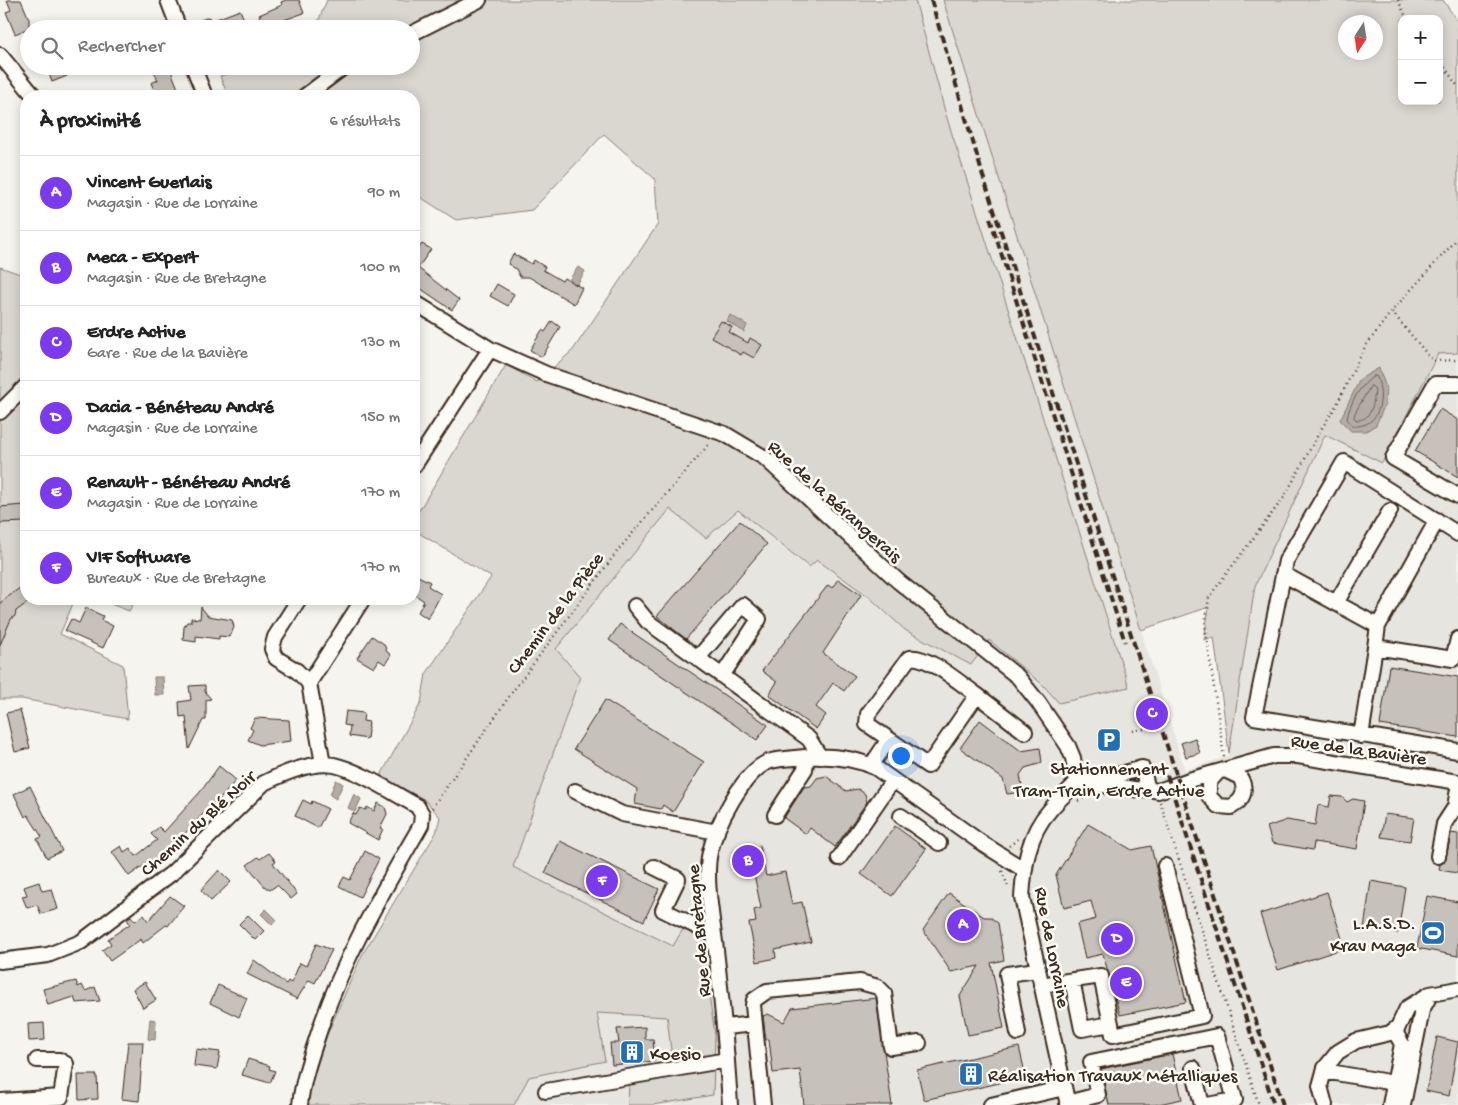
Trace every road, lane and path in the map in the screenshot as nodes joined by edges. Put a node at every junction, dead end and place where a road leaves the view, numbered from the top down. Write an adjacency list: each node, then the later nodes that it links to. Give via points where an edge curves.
1 (479, 0): 6 (street)
2 (1398, 0): 4 (path)
3 (173, 2): 5 (street)
4 (1405, 15)
5 (177, 20)
6 (420, 30)
7 (0, 55): 12 (street)
8 (1440, 60): 11 (path)
9 (197, 75): 13 (street)
10 (332, 75): 14 (street)
11 (1458, 88)
12 (29, 90)
13 (203, 90)
14 (313, 90)
15 (1458, 238): 17 (path)
16 (420, 306): 18 (street, Rue de la Bérangerais)
17 (1391, 312): 19 (path, via 1433,360); 50 (path, via 1366,347 1285,496 1209,597 1205,625)
18 (490, 349): 23 (street, Rue de la Bérangerais, via 546,374); 24 (street)
19 (1458, 360)
20 (1458, 384): 25 (street, via 1435,384 1393,458)
21 (20, 392): 22 (street)
22 (0, 412)
23 (717, 431): 52 (street, Rue de la Bérangerais, via 765,458 898,581 1018,677 1068,746); 58 (path, Chemin de la Pièce, via 619,548 432,807)
24 (420, 457)
25 (1458, 496)
26 (1390, 511): 30 (street)
27 (1437, 520): 28 (street); 29 (street, via 1344,462 1286,561); 34 (street)
28 (1458, 534)
29 (1283, 574): 30 (street); 44 (street, via 1254,717)
30 (1336, 604): 34 (street)
31 (295, 605): 39 (street, via 274,638 272,649 276,658)
32 (359, 605): 39 (street)
33 (635, 606): 37 (street, via 648,622)
34 (1378, 626): 36 (street)
35 (1458, 639): 36 (street, via 1453,659)
36 (1375, 647): 44 (street)
37 (698, 658): 38 (street); 38 (street, via 743,605 759,619)
38 (722, 676): 47 (street, via 809,739)
39 (309, 683): 48 (street)
40 (976, 694): 43 (street); 45 (street, via 928,766); 45 (street, via 936,666 916,657 909,658 868,714 867,724)
41 (1144, 729): 42 (path)
42 (1133, 731)
43 (1025, 732)
44 (1361, 736): 46 (street)
45 (889, 739): 49 (street)
46 (1458, 751)
47 (813, 757): 49 (street, Rue de Bretagne, via 849,759); 59 (street); 62 (street, Rue de Bretagne, via 770,761 758,767 726,812)
48 (322, 764): 58 (street, Chemin du Blé Noir, via 346,769 418,806); 70 (street, Chemin du Blé Noir, via 280,775 264,783 172,873 81,942 48,955)
49 (871, 766): 51 (street, Rue de Bretagne)
50 (1223, 772): 53 (street, Rue de la Bavière, via 1274,756 1298,756); 54 (street, Rue de la Bavière)
51 (893, 780): 57 (street, Rue de Bretagne); 65 (street)
52 (1077, 782): 54 (street, via 1094,786); 54 (street, via 1095,782 1142,768); 68 (street, Rue de Lorraine, via 1048,811 1033,836)
53 (1458, 782)
54 (1157, 789): 98 (path)
55 (1458, 789): 64 (street, via 1456,807 1444,824)
56 (576, 791): 62 (street, via 622,814)
57 (933, 809): 61 (street); 68 (street, Rue de Bretagne)
58 (422, 814): 92 (street, via 422,826 353,948 330,997 311,1056)
59 (775, 815)
60 (901, 816): 61 (street)
61 (918, 828): 63 (street)
62 (717, 832): 69 (street, Rue de Bretagne, via 709,853)
63 (939, 843)
64 (1438, 856)
65 (839, 858)
66 (1165, 866): 77 (street, via 1202,1016 1113,1035)
67 (654, 867): 69 (street, via 678,879 663,910)
68 (1023, 869): 71 (street, Rue de Lorraine, via 1022,897)
69 (714, 935): 78 (street, Rue de Bretagne)
70 (0, 961)
71 (1037, 970): 73 (street, Rue de Lorraine); 80 (street, via 1007,974)
72 (1072, 980): 73 (street); 77 (street, via 1101,976); 77 (street, via 1082,1030)
73 (1041, 985): 87 (street, Rue de Lorraine)
74 (1458, 989): 75 (street)
75 (1430, 994): 79 (street, via 1407,1008); 101 (street, via 1422,1010)
76 (755, 1024): 78 (street); 81 (street, via 754,1000 767,991 860,982 878,987 884,993 891,1048); 94 (street)
77 (1111, 1024)
78 (725, 1026): 83 (street, Rue de Bretagne)
79 (1394, 1030): 85 (street, via 1356,1040 1338,1052); 86 (street, via 1402,1044)
80 (1018, 1033)
81 (919, 1043)
82 (37, 1060): 89 (street, via 60,1060 66,1064 61,1097)
83 (727, 1060): 88 (street); 93 (street, Rue de Bretagne)
84 (1193, 1068): 96 (street)
85 (1324, 1071): 86 (street); 99 (street, via 1320,1086)
86 (1394, 1084): 100 (street)
87 (1064, 1088): 90 (street); 91 (street, Rue de Lorraine)
88 (546, 1091)
89 (2, 1099)
90 (1031, 1100): 95 (street)
91 (1068, 1104): 97 (street, via 1098,1095 1091,1062 1217,1036 1235,1100)
92 (300, 1105)
93 (730, 1105)
94 (762, 1105)
95 (991, 1105)
96 (1202, 1105)
97 (1207, 1105)
98 (1259, 1105)
99 (1325, 1105)
100 (1390, 1105)
101 (1404, 1105)

